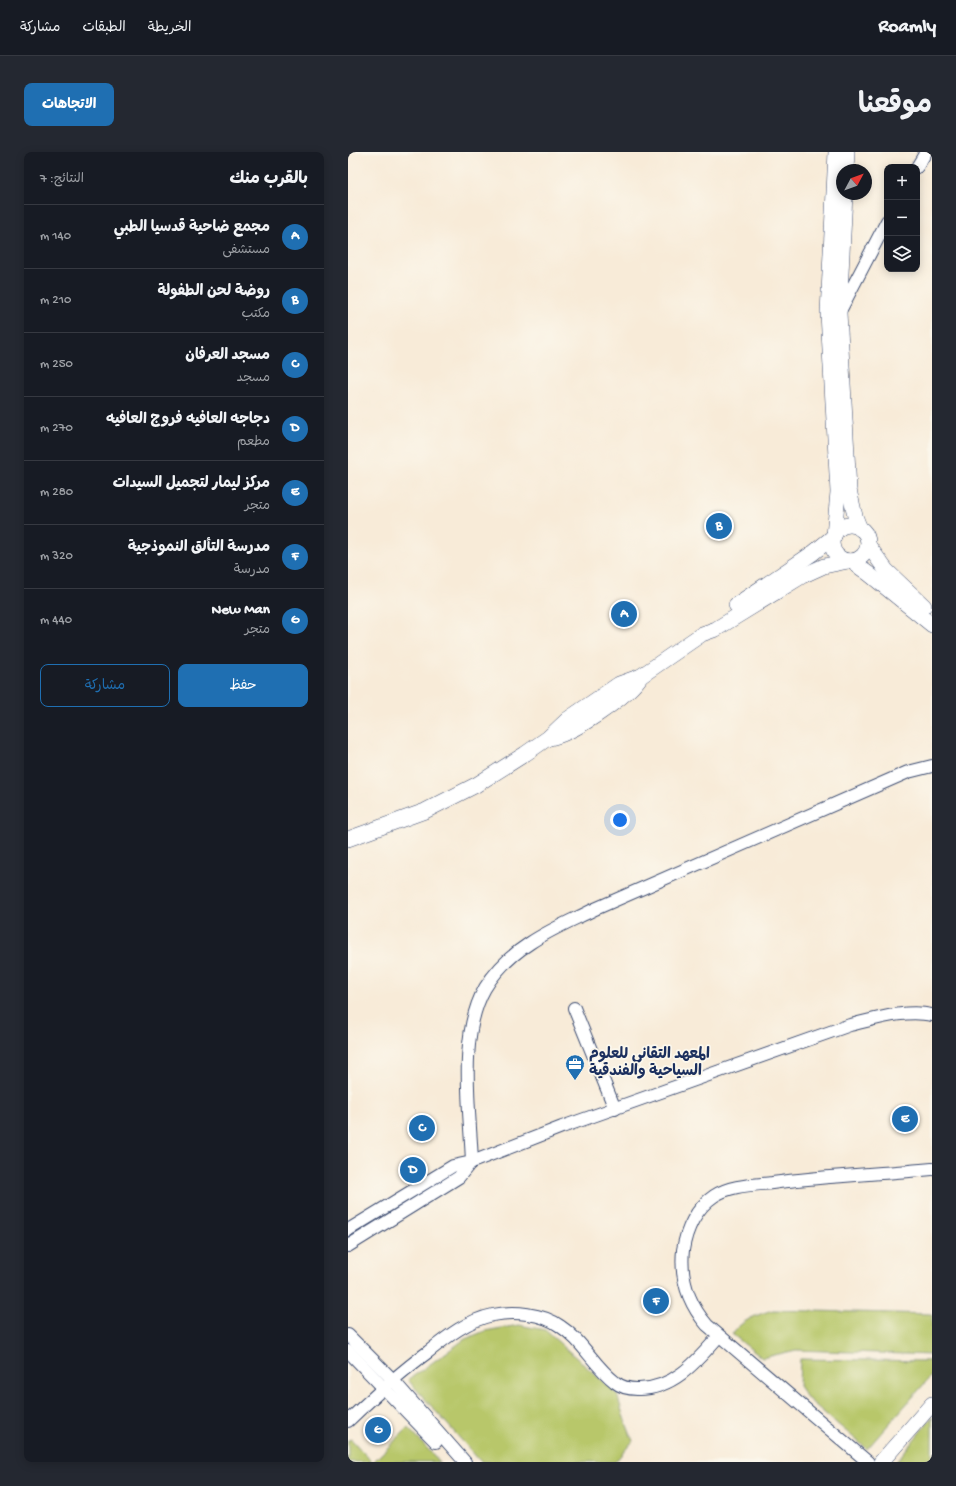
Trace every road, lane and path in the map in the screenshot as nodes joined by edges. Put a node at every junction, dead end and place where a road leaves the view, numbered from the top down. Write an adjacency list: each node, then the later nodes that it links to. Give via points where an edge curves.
1 (836, 152): 10 (main road, via 828,313 838,492)
2 (847, 152): 4 (main road)
3 (926, 152): 5 (street)
4 (846, 164)
5 (919, 164)
6 (845, 200): 8 (main road)
7 (884, 227): 8 (street)
8 (839, 313): 9 (main road, via 849,490)
9 (860, 529): 10 (main road, via 846,526); 11 (main road, via 868,539)
10 (834, 536): 12 (main road, via 834,549 842,559); 15 (main road, via 716,618)
11 (868, 545): 12 (main road, via 862,556); 13 (main road, via 893,578)
12 (850, 561): 14 (main road); 15 (main road, via 813,570 716,629)
13 (932, 613)
14 (932, 626)
15 (702, 634): 17 (main road, via 641,676 619,684 501,770 451,798 398,822)
16 (932, 766): 21 (street, via 908,772 595,909 553,929 513,956 485,988 472,1027 468,1062)
17 (348, 839)
18 (574, 1008): 20 (street)
19 (932, 1015): 20 (street, via 924,1013 887,1016 850,1025)
20 (615, 1108): 21 (street)
21 (472, 1162): 23 (street, via 447,1168); 24 (street, via 459,1177)
22 (932, 1169): 26 (street, via 737,1187 725,1190 707,1201 688,1229 682,1263 689,1298 696,1313)
23 (348, 1230)
24 (348, 1246)
25 (348, 1335): 28 (street)
26 (718, 1337): 28 (street, via 694,1363 671,1380 650,1388 628,1389 615,1383 560,1325 527,1314 493,1315 461,1327); 33 (street)
27 (348, 1351): 28 (street)
28 (387, 1383): 30 (street); 31 (street); 32 (street)
29 (932, 1404): 34 (main road)
30 (348, 1421)
31 (456, 1462)
32 (465, 1462)
33 (868, 1462)
34 (880, 1462)

